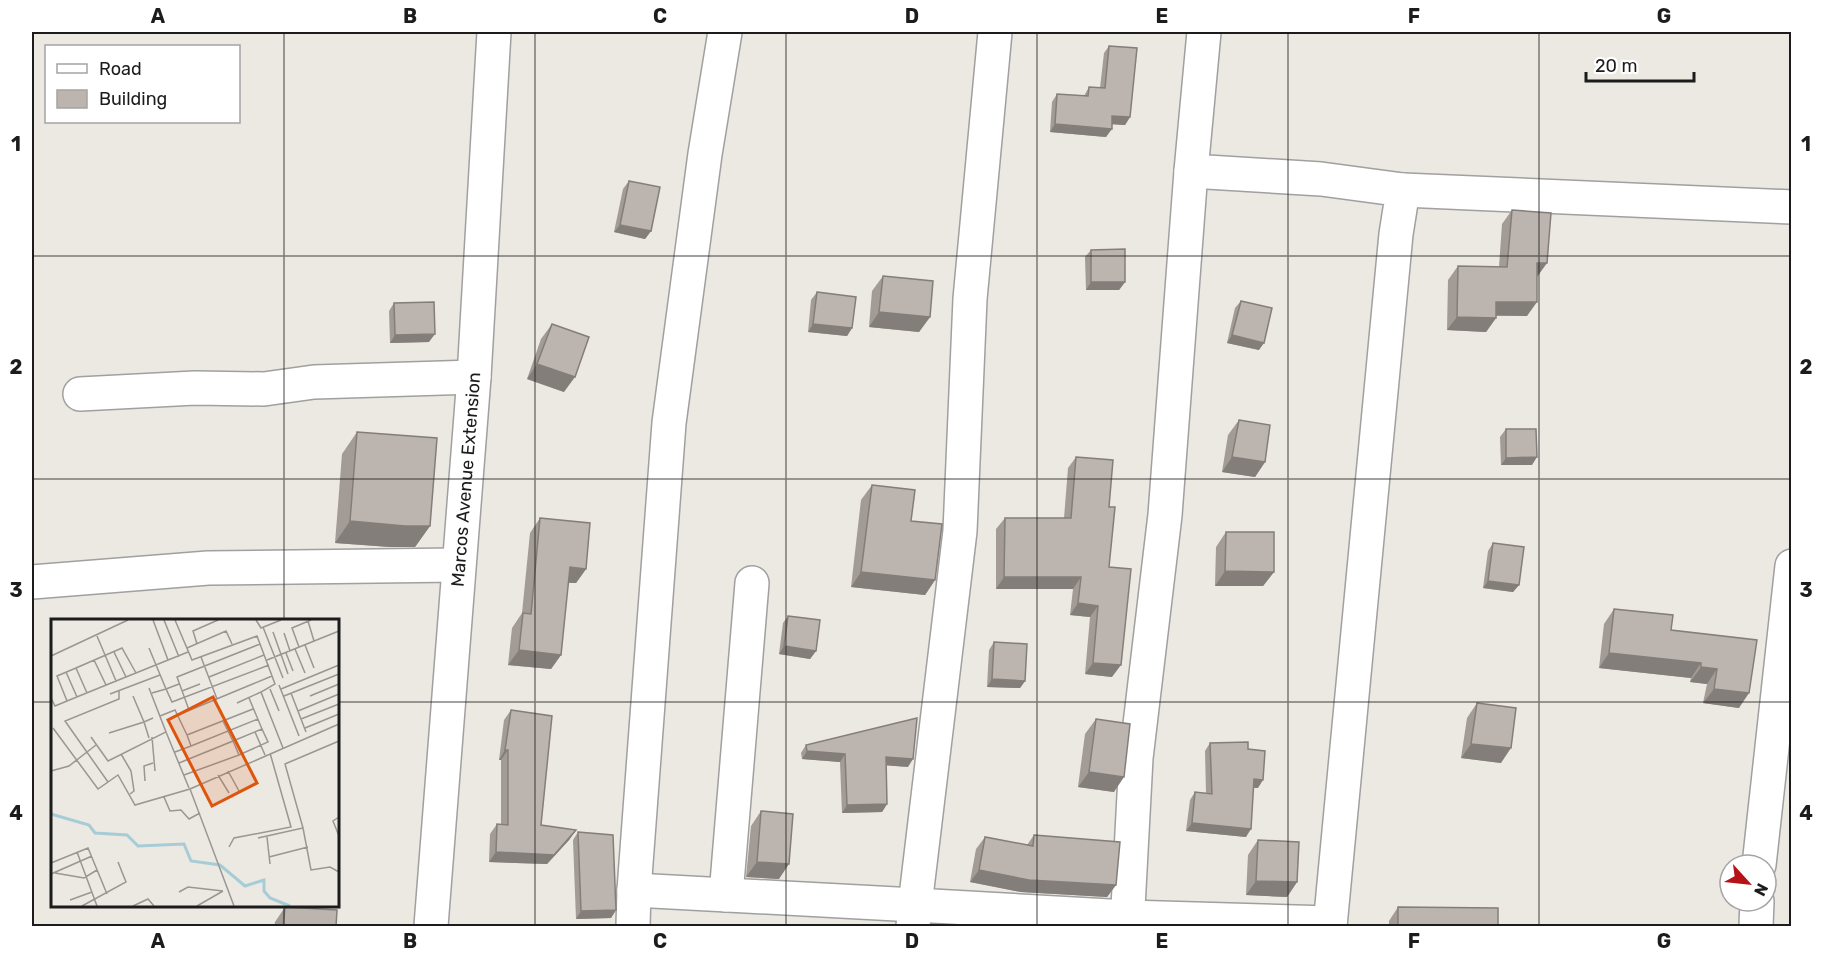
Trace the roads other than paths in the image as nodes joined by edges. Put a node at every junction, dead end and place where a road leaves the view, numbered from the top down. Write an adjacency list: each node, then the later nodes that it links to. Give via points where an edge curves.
1 (494, 32): 8 (street, Marcos Avenue Extension)
2 (725, 32): 15 (street, via 669,423)
3 (995, 32): 17 (street, via 970,299 960,531)
4 (1204, 32): 5 (street)
5 (1191, 171): 6 (street, via 1321,179); 18 (street, via 1165,515 1136,758)
6 (1403, 190): 7 (street); 19 (street)
7 (1791, 207)
8 (474, 377): 9 (street); 10 (street, Marcos Avenue Extension)
9 (80, 394)
10 (458, 565): 12 (street, via 208,568); 20 (street, Marcos Avenue Extension)
11 (1791, 566): 14 (street)
12 (32, 582)
13 (752, 583): 16 (street)
14 (1760, 853)
15 (634, 890): 16 (street); 21 (street)
16 (726, 895): 17 (street)
17 (914, 916): 18 (street)
18 (1127, 922): 19 (street)
19 (1330, 925)
20 (431, 927)
21 (633, 927)

